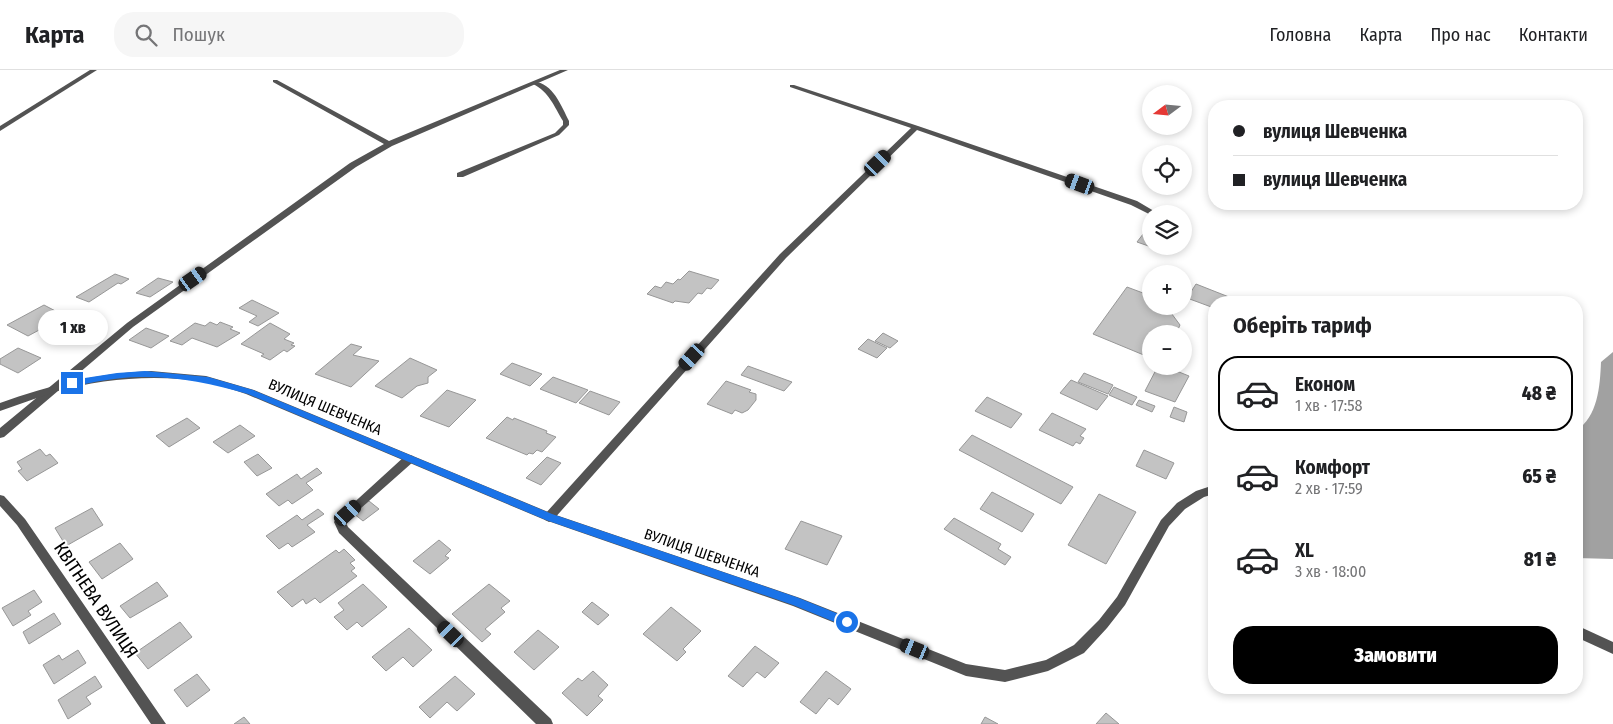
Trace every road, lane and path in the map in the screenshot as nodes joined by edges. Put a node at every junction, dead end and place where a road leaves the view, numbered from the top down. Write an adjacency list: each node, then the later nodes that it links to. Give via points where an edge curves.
1 (94, 70): 7 (street)
2 (565, 70): 4 (street)
3 (275, 81): 8 (street)
4 (535, 83): 8 (street); 9 (street, via 550,93 566,125 557,134)
5 (792, 86): 6 (street)
6 (916, 127): 10 (street); 17 (street, via 783,256)
7 (0, 128)
8 (390, 144): 11 (street, via 352,165 130,325)
9 (460, 175)
10 (1142, 207)
11 (57, 386): 12 (street); 13 (street); 14 (street, ВУЛИЦЯ ШЕВЧЕНКА, via 145,374 208,380 250,392)
12 (0, 406)
13 (0, 434)
14 (409, 458): 17 (street, ВУЛИЦЯ ШЕВЧЕНКА); 21 (street, via 348,513 340,522 343,530)
15 (1208, 491): 17 (street, ВУЛИЦЯ ШЕВЧЕНКА, via 1181,506 1165,523 1121,601 1079,649 1048,665 1005,676 966,670 796,602)
16 (0, 499): 20 (street, КВІТНЕВА ВУЛИЦЯ, via 21,522)
17 (549, 517)
18 (1583, 634): 19 (street)
19 (1613, 648)
20 (159, 724)
21 (546, 724)

